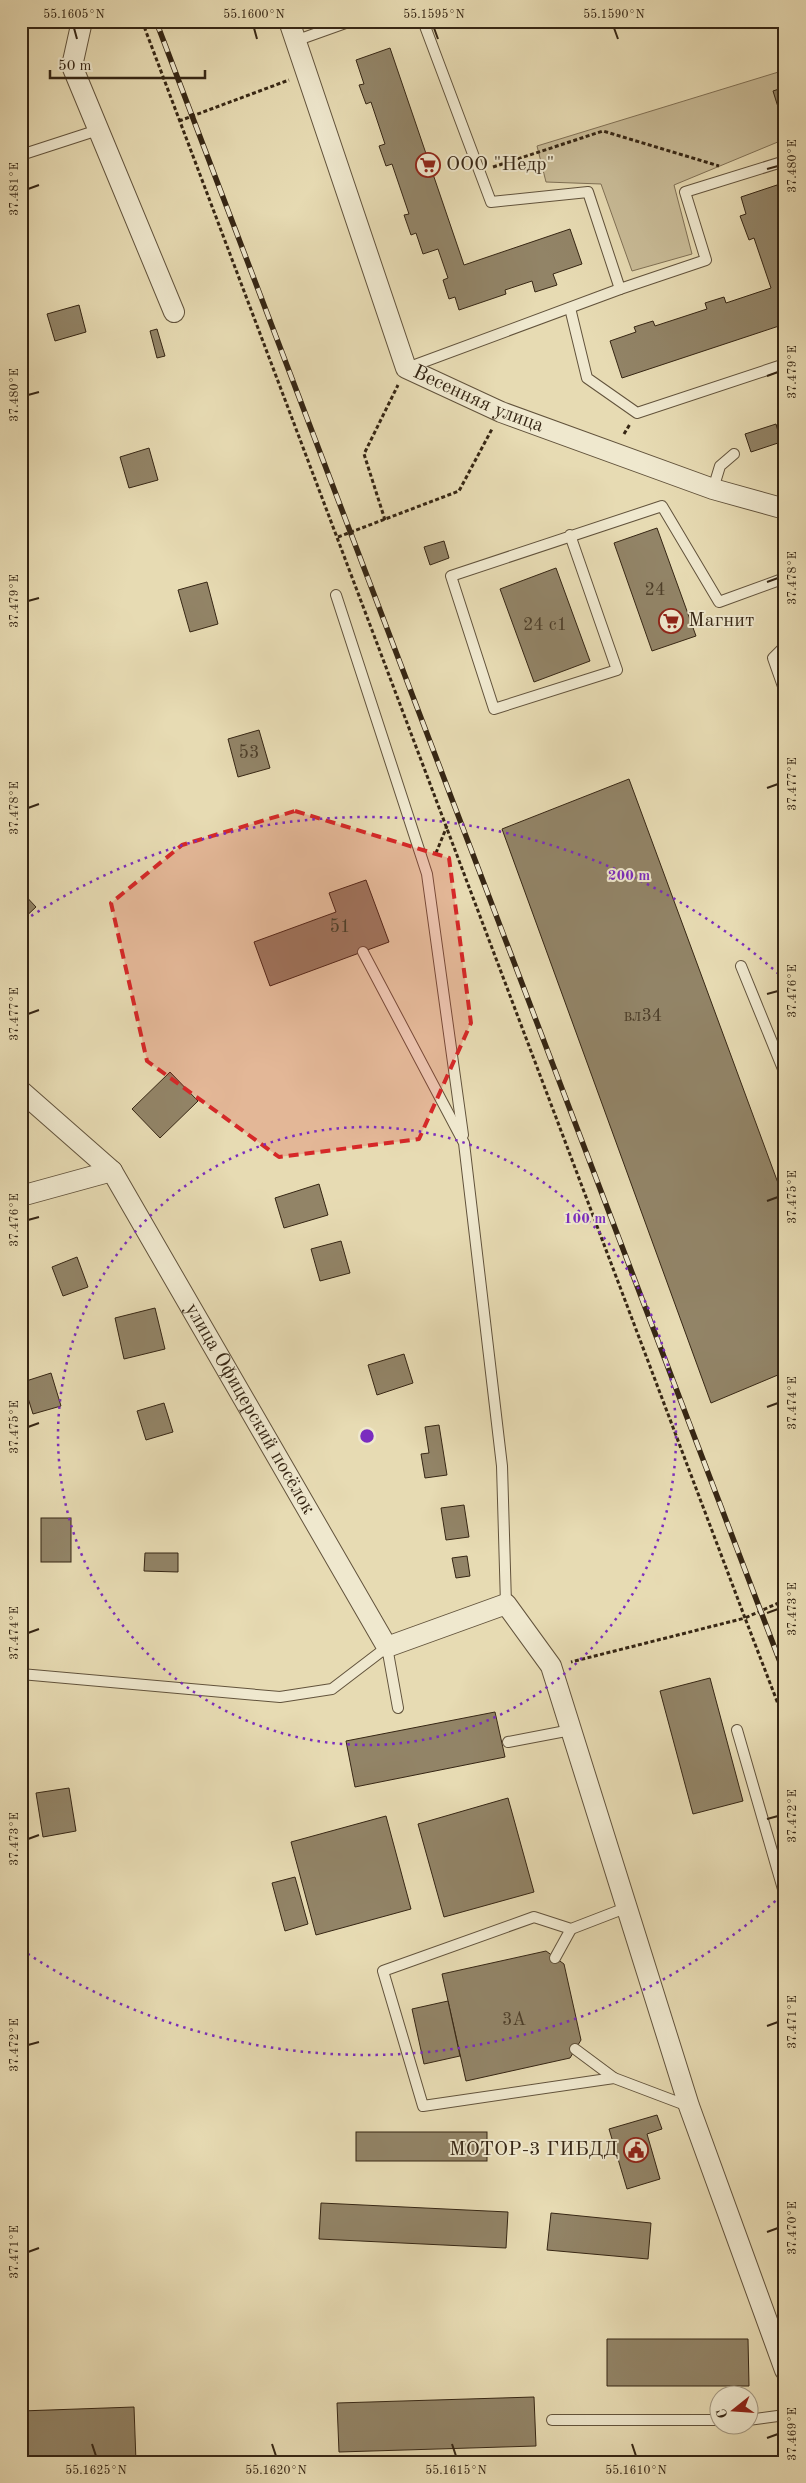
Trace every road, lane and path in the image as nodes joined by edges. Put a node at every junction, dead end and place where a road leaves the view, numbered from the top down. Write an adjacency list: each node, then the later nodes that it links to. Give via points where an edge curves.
1 (82, 21): 9 (street, via 72,66)
2 (142, 21): 8 (path)
3 (289, 21): 6 (street, Весенняя улица)
4 (351, 21): 6 (lane)
5 (423, 21): 12 (lane)
6 (295, 41): 7 (street, Весенняя улица)
7 (306, 74): 8 (path); 18 (street, Весенняя улица)
8 (179, 121): 25 (path)
9 (98, 130): 10 (lane); 16 (street)
10 (21, 156)
11 (785, 160): 13 (lane)
12 (479, 171): 13 (path, via 602,131); 14 (lane, via 491,202 588,192)
13 (743, 173): 14 (lane, via 685,192 706,260)
14 (620, 289): 15 (lane)
15 (570, 308): 17 (lane, via 587,378 637,413); 18 (lane)
16 (174, 312)
17 (785, 364)
18 (406, 368): 19 (street, Весенняя улица); 23 (path, via 364,454)
19 (501, 412): 21 (street, Весенняя улица); 23 (path, via 459,491)
20 (734, 454): 21 (lane, via 720,466)
21 (713, 489): 22 (street, Весенняя улица)
22 (785, 509)
23 (385, 520): 25 (path)
24 (570, 535): 24 (lane, via 451,576 494,709 618,670); 26 (lane, via 662,506 719,602)
25 (338, 537): 39 (path)
26 (785, 578)
27 (336, 595): 34 (lane, via 427,874)
28 (785, 646): 29 (lane, via 773,658)
29 (785, 692)
30 (363, 952): 34 (lane)
31 (741, 966): 32 (lane)
32 (785, 1074)
33 (21, 1091): 35 (street, улица Офицерский посёлок)
34 (464, 1143): 38 (lane, via 502,1466)
35 (112, 1171): 36 (street); 40 (street, улица Офицерский посёлок)
36 (21, 1196)
37 (785, 1600): 39 (path)
38 (506, 1604): 40 (street); 41 (street)
39 (745, 1618): 41 (path); 44 (path)
40 (387, 1647): 42 (lane, via 332,1689 280,1697); 43 (lane)
41 (551, 1666): 45 (street)
42 (21, 1674)
43 (398, 1708)
44 (785, 1722)
45 (571, 1730): 47 (lane); 49 (street)
46 (737, 1730): 48 (lane)
47 (508, 1742)
48 (785, 1896)
49 (628, 1907): 50 (lane); 54 (street)
50 (571, 1929): 51 (lane); 53 (lane, via 534,1917 383,1971 423,2106)
51 (555, 1958)
52 (575, 2049): 53 (lane)
53 (614, 2078): 54 (lane)
54 (689, 2106): 55 (street)
55 (785, 2370)
56 (785, 2415): 57 (lane)
57 (758, 2419)
58 (552, 2420): 59 (lane)
59 (708, 2420)

